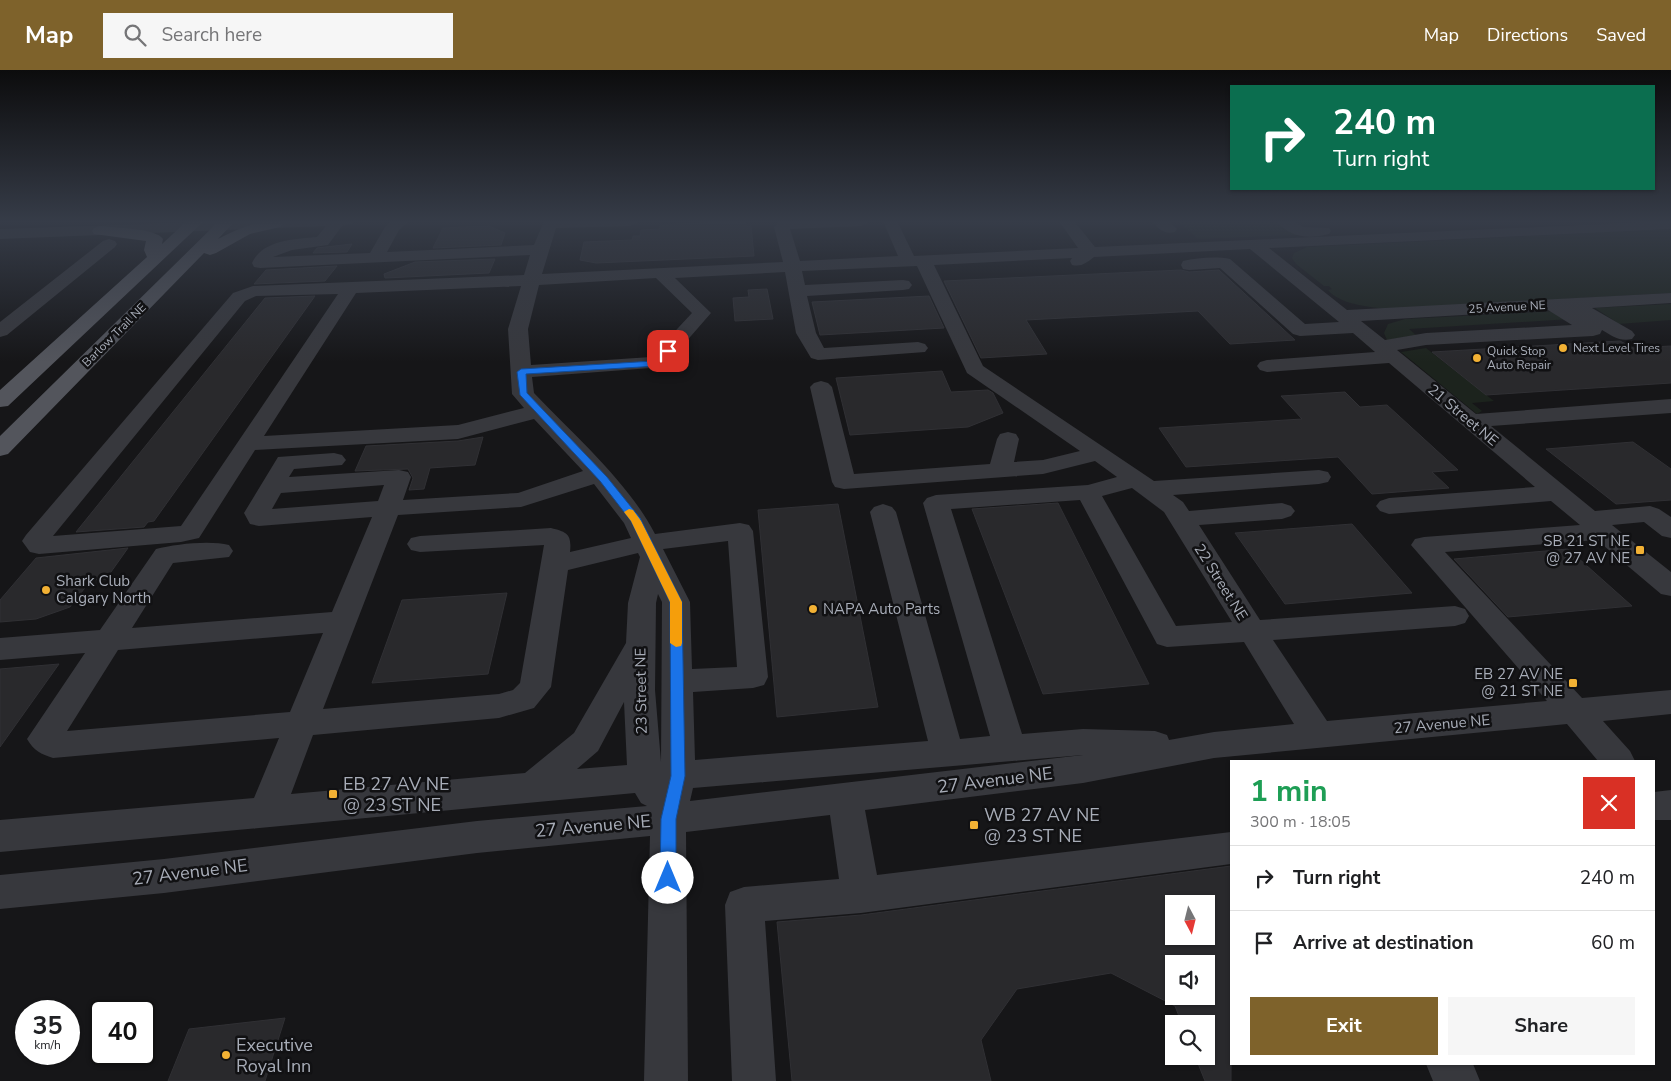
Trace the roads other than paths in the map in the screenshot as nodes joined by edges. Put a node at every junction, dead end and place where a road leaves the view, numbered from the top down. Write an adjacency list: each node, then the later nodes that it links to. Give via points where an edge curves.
1 (71, 268): 19 (street)
2 (144, 268): 30 (main road, Barlow Trail NE)
3 (180, 268): 36 (main road, Barlow Trail NE)
4 (535, 268): 13 (street, 23 Street NE)
5 (751, 268): 12 (street)
6 (792, 268): 16 (street)
7 (920, 268): 37 (street, 22 Street NE, via 974,369)
8 (1003, 268): 9 (street)
9 (1032, 268)
10 (1230, 268): 22 (street, 25 Avenue NE, via 1300,330)
11 (1283, 268): 22 (street, 21 Street NE)
12 (660, 273): 13 (street); 28 (street, via 702,313 657,363)
13 (531, 280): 15 (street); 28 (street, 23 Street NE, via 518,329)
14 (903, 286): 16 (street)
15 (351, 287): 35 (street); 35 (street, via 253,292 239,297 35,541 39,546 190,532)
16 (797, 291): 25 (street, via 806,333 818,354)
17 (1671, 298): 18 (street, 25 Avenue NE)
18 (1572, 303): 20 (street, 25 Avenue NE); 24 (street)
19 (33, 304): 21 (street); 23 (street)
20 (1551, 304): 22 (street, 25 Avenue NE); 26 (street, via 1593,330 1426,339)
21 (8, 305)
22 (1350, 321): 26 (street, 21 Street NE)
23 (0, 331)
24 (1625, 335)
25 (918, 348)
26 (1387, 352): 27 (street); 33 (street, 21 Street NE)
27 (1266, 366)
28 (521, 372): 32 (street, 23 Street NE, via 523,394)
29 (821, 387): 39 (street, via 844,482)
30 (0, 402)
31 (1671, 406): 33 (street)
32 (538, 411): 35 (street, via 458,432); 40 (street, 23 Street NE)
33 (1470, 421): 45 (street, 21 Street NE)
34 (1008, 439): 39 (street)
35 (248, 444)
36 (0, 449)
37 (1099, 453): 39 (street, via 1042,467); 42 (street, 22 Street NE)
38 (334, 460): 43 (street, via 286,462)
39 (1000, 470)
40 (598, 474): 47 (street, via 520,500); 54 (street, 23 Street NE, via 636,521)
41 (1319, 477): 42 (street)
42 (1143, 485): 44 (street); 50 (street, 22 Street NE, via 1174,507)
43 (272, 486): 47 (street, via 399,477); 47 (street, via 256,514 259,518)
44 (1088, 492): 60 (street, via 1167,637); 70 (street, via 936,503)
45 (1558, 493): 46 (street); 51 (street, 21 Street NE)
46 (1389, 506)
47 (388, 508): 59 (street)
48 (1282, 511): 50 (street)
49 (883, 512): 72 (street)
50 (1182, 519): 60 (street, 22 Street NE)
51 (1596, 525): 52 (street, via 1650,514); 57 (street, 21 Street NE); 66 (street, via 1424,545)
52 (1671, 530)
53 (420, 544): 56 (street, via 551,536 558,540)
54 (649, 550): 56 (street); 62 (street, 23 Street NE); 64 (street, 23 Street NE, via 676,602); 64 (street, via 740,532 753,677)
55 (220, 551): 61 (street, via 165,555)
56 (555, 564): 67 (street, via 535,687 523,700 499,706)
57 (1671, 587)
58 (1455, 616): 60 (street)
59 (342, 621): 61 (street); 67 (street)
60 (1252, 630): 68 (street, 22 Street NE)
61 (110, 640): 63 (street); 67 (street, via 44,739 53,745)
62 (641, 642): 74 (street, 23 Street NE, via 639,690); 75 (street, via 586,742)
63 (0, 649)
64 (677, 682): 74 (street, 23 Street NE)
65 (1671, 702): 66 (street, 27 Avenue NE)
66 (1575, 711): 68 (street, 27 Avenue NE); 73 (street)
67 (303, 722): 77 (street)
68 (1318, 735): 71 (street, 27 Avenue NE)
69 (1214, 745): 70 (street, 27 Avenue NE, via 1083,742); 71 (street, 27 Avenue NE); 76 (street, 27 Avenue NE, via 1083,769)
70 (1010, 749): 72 (street, 27 Avenue NE)
71 (1281, 750)
72 (948, 754): 74 (street, 27 Avenue NE)
73 (1617, 760)
74 (662, 777): 75 (street, 27 Avenue NE); 78 (street, 23 Street NE)
75 (533, 787): 77 (street, 27 Avenue NE)
76 (845, 798): 78 (street, 27 Avenue NE); 82 (street)
77 (266, 812): 79 (street, 27 Avenue NE)
78 (668, 819): 81 (street, 27 Avenue NE, via 477,837 164,876); 84 (street, 23 Street NE)
79 (0, 836)
80 (1230, 848): 82 (street)
81 (0, 892)
82 (861, 895): 85 (street, via 744,905)
83 (1449, 1065): 86 (street)
84 (666, 1081)
85 (754, 1081)
86 (1458, 1081)

